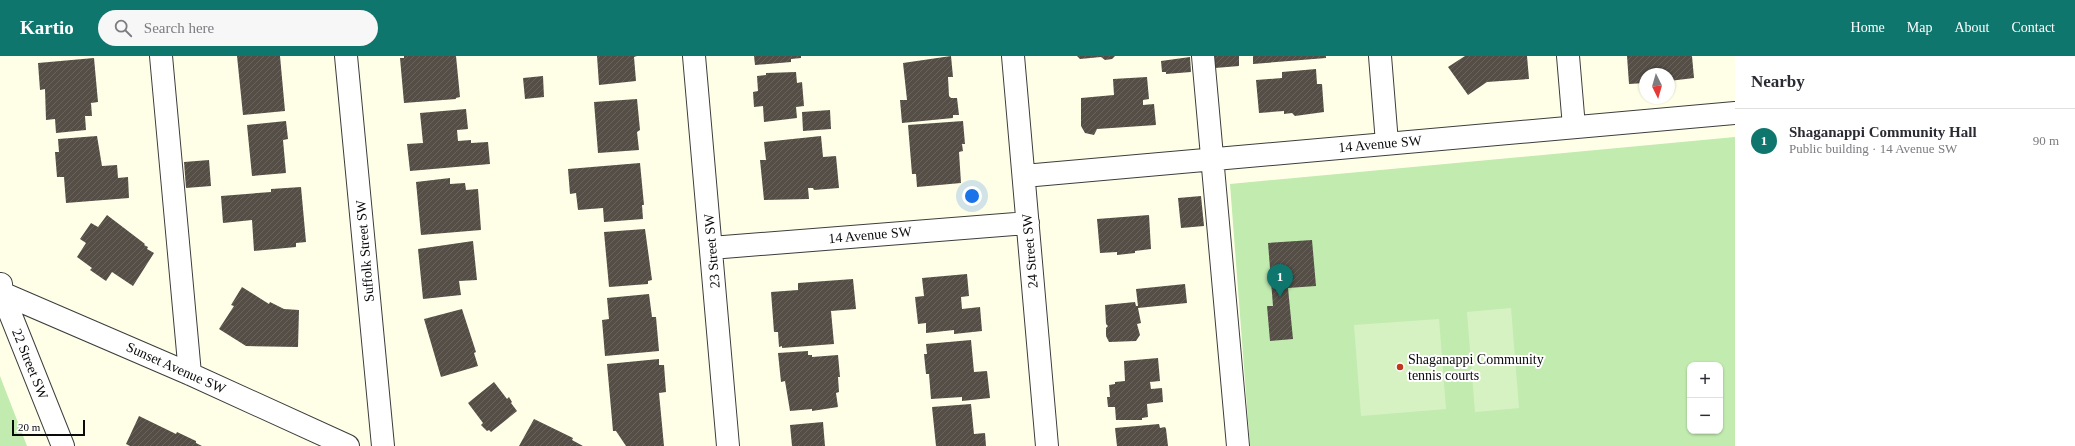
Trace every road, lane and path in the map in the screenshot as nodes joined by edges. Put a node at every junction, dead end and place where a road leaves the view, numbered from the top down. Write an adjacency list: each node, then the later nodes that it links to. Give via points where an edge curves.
1 (161, 56): 16 (street)
2 (346, 56): 19 (street, Suffolk Street SW)
3 (694, 56): 14 (street, 23 Street SW)
4 (1013, 56): 12 (street, 24 Street SW)
5 (1203, 56): 11 (street)
6 (1380, 56): 10 (street)
7 (1568, 56): 9 (street)
8 (1735, 113): 9 (street, 14 Avenue SW)
9 (1574, 127): 10 (street, 14 Avenue SW)
10 (1387, 144): 11 (street, 14 Avenue SW)
11 (1212, 160): 12 (street, 14 Avenue SW); 22 (street)
12 (1024, 176): 13 (street, 24 Street SW)
13 (1028, 223): 14 (street, 14 Avenue SW); 21 (street, 24 Street SW)
14 (711, 248): 20 (street, 23 Street SW)
15 (1, 287): 16 (street, Sunset Avenue SW); 17 (street, 22 Street SW)
16 (190, 374): 18 (street, Sunset Avenue SW)
17 (63, 446)
18 (348, 446)
19 (383, 446)
20 (728, 446)
21 (1047, 446)
22 (1238, 446)

